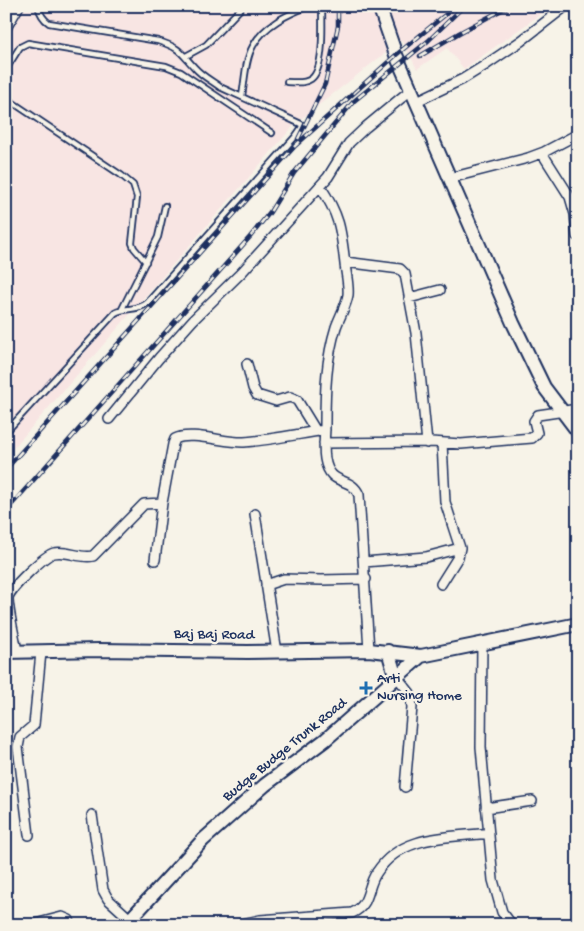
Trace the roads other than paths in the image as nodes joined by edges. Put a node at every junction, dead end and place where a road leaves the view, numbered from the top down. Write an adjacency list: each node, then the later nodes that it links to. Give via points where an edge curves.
1 (19, 6): 8 (street)
2 (38, 6): 9 (lane, via 49,23 158,41)
3 (243, 6): 9 (lane, via 206,46)
4 (309, 6): 13 (lane, via 283,17 257,40 250,56)
5 (322, 6): 11 (lane, via 322,50 314,75 306,82)
6 (379, 6): 12 (main road)
7 (566, 6): 12 (street, via 521,41 463,79)
8 (6, 28)
9 (186, 56): 13 (lane, via 208,79)
10 (6, 68): 15 (lane, via 20,47 28,43 166,66 181,72)
11 (287, 82)
12 (414, 95): 18 (main road); 19 (street, via 366,127 349,143)
13 (242, 96): 26 (lane, via 302,124 302,127 148,303)
14 (6, 98): 22 (lane, via 133,185 137,197 132,243)
15 (272, 133)
16 (578, 134): 17 (street)
17 (542, 153): 18 (street); 21 (street, via 572,202)
18 (450, 178): 29 (main road, via 544,387)
19 (320, 186): 23 (street, via 337,216); 30 (street, via 242,272 187,326)
20 (165, 206): 22 (lane, via 158,238)
21 (577, 236)
22 (146, 262): 26 (lane)
23 (344, 262): 25 (street, via 403,270); 31 (street, via 348,292 327,366)
24 (440, 290): 25 (street)
25 (409, 298): 34 (street, via 416,333)
26 (122, 309): 32 (lane, via 114,313)
27 (246, 364): 31 (street, via 257,395 276,401 290,397 297,400)
28 (578, 410): 29 (street)
29 (562, 411): 33 (main road); 36 (street, via 535,417 537,433 532,438 482,444)
30 (109, 419)
31 (320, 430): 35 (street); 37 (street, via 244,442 178,438 173,444)
32 (6, 432)
33 (578, 432)
34 (427, 442): 35 (street); 36 (street)
35 (324, 443): 41 (street, via 330,474 354,486 359,495)
36 (442, 443): 39 (street, via 445,502)
37 (162, 503): 40 (street); 49 (street, via 144,504 93,556 53,553 39,562 9,594)
38 (255, 514): 44 (street)
39 (460, 548): 41 (street, via 426,557); 43 (street)
40 (154, 560)
41 (364, 562): 42 (street)
42 (366, 579): 44 (street, via 284,579); 47 (street)
43 (441, 584)
44 (266, 585): 51 (street)
45 (578, 624): 46 (main road)
46 (482, 644): 52 (main road); 56 (street, via 481,747)
47 (369, 650): 48 (main road, Baj Baj Road); 51 (main road, Baj Baj Road)
48 (388, 651): 52 (main road, Baj Baj Road); 53 (main road)
49 (12, 652): 50 (main road, Baj Baj Road)
50 (41, 652): 51 (main road, Baj Baj Road); 59 (street, via 34,725 20,737 18,747)
51 (277, 652)
52 (421, 656): 53 (main road, Budge Budge Trunk Road)
53 (397, 677): 54 (street, via 410,693 412,707); 61 (main road, Budge Budge Trunk Road, via 203,840)
54 (405, 787)
55 (532, 802): 56 (street)
56 (486, 808): 58 (street)
57 (92, 815): 61 (street, via 103,890)
58 (489, 833): 60 (street, via 423,840 407,845 386,860 377,872 366,903 356,911); 67 (street, via 498,901)
59 (29, 835)
60 (340, 914): 62 (street); 66 (street)
61 (128, 922)
62 (261, 922): 65 (street)
63 (34, 924): 64 (street, via 62,917)
64 (71, 925)
65 (237, 925)
66 (343, 925)
67 (512, 925)

